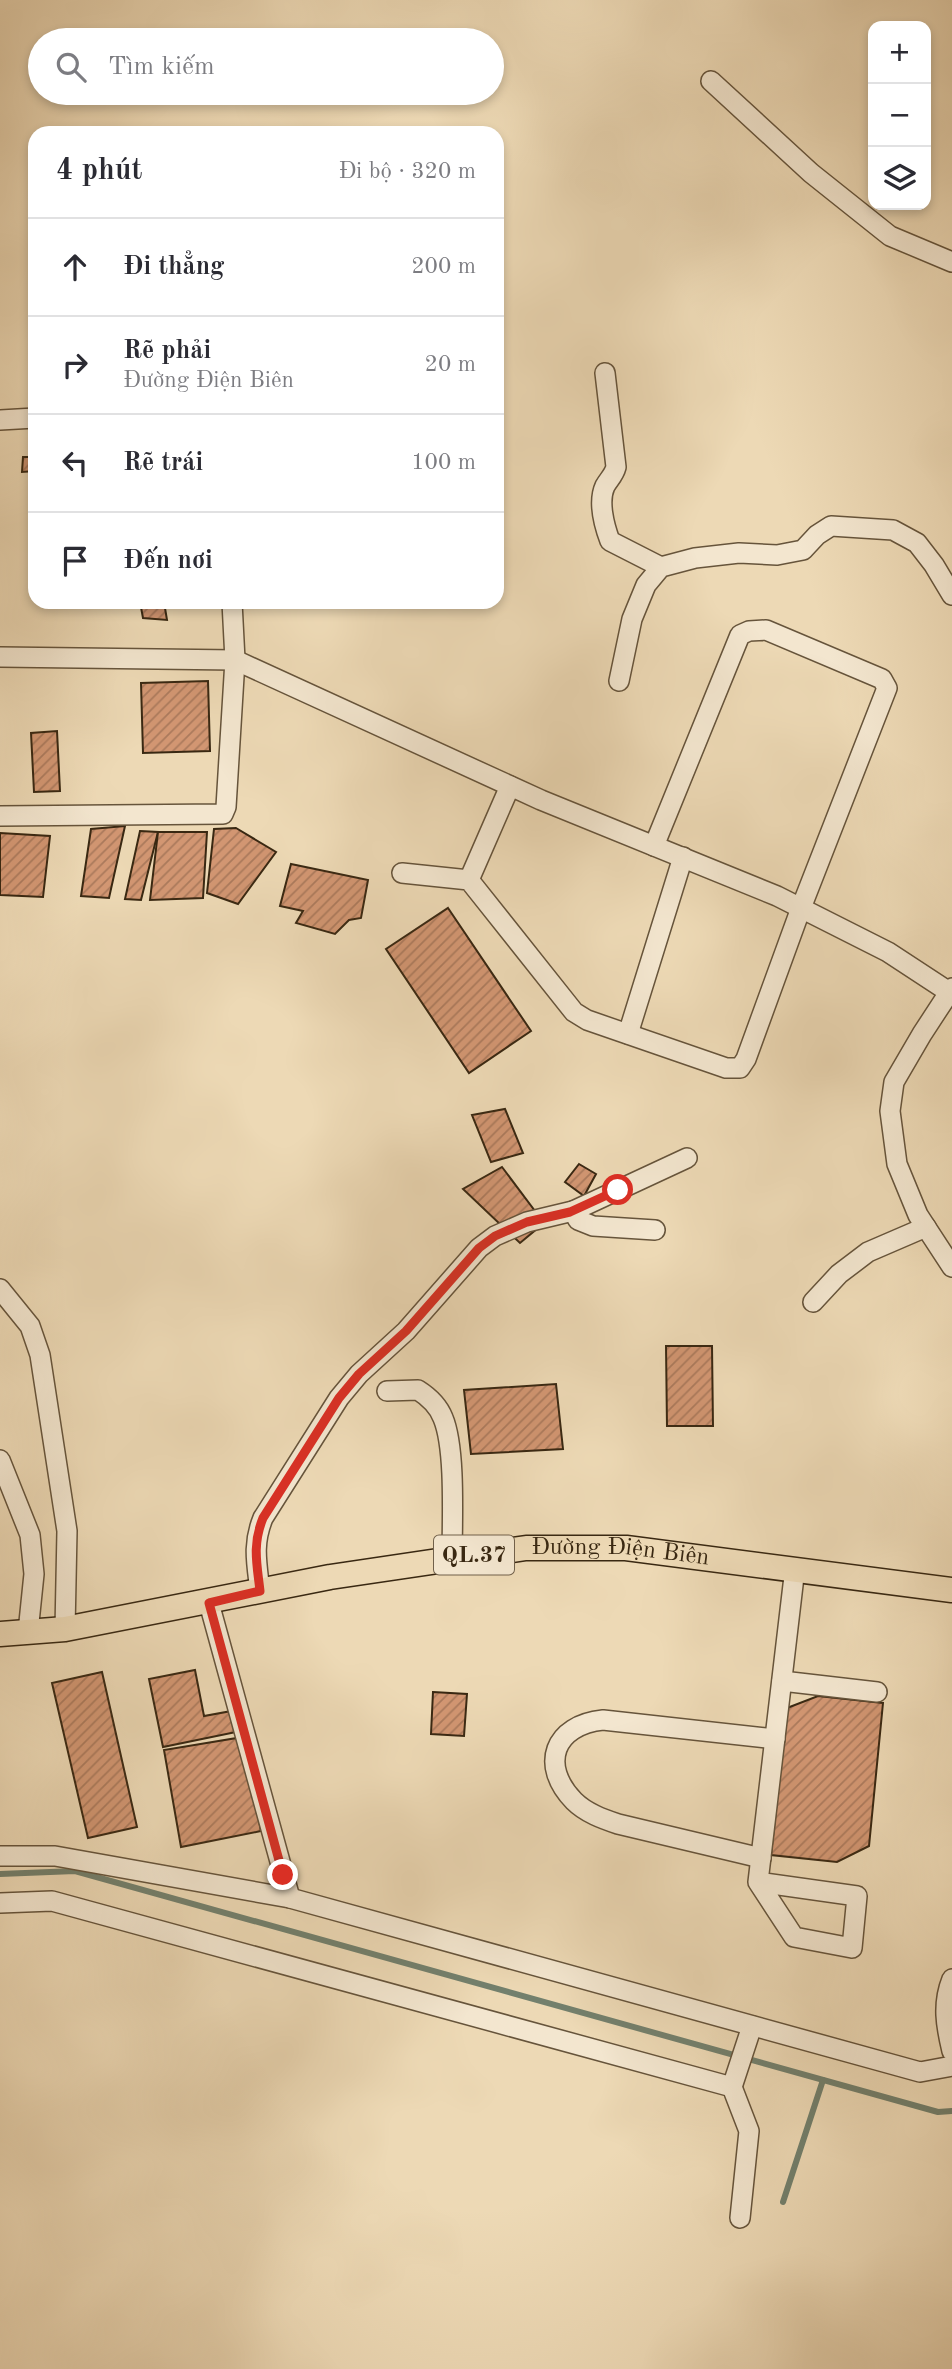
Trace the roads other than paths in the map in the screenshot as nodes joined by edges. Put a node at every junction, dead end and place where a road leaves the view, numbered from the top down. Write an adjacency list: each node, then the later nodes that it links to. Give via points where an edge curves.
1 (711, 81): 2 (street, via 811,173 890,236)
2 (952, 262)
3 (605, 373): 6 (street, via 616,467 603,489 603,523 610,541)
4 (28, 419): 5 (street)
5 (0, 421)
6 (661, 568): 7 (street, via 695,558 803,550 831,526 893,530 917,543); 11 (street, via 646,585 632,619)
7 (952, 595)
8 (232, 609): 10 (street)
9 (0, 657): 10 (street)
10 (235, 660): 12 (street); 13 (street, via 223,814)
11 (619, 681)
12 (509, 786): 14 (street); 17 (street)
13 (0, 816)
14 (654, 846): 15 (street); 18 (street, via 740,635 766,631 882,679 887,688)
15 (683, 858): 18 (street); 20 (street)
16 (402, 873): 17 (street)
17 (469, 880): 20 (street, via 574,1012)
18 (802, 908): 19 (street); 20 (street, via 740,1068 726,1068)
19 (951, 990): 23 (street, via 894,1082 890,1111 897,1164)
20 (628, 1034)
21 (687, 1158): 22 (street)
22 (573, 1211): 24 (street, via 578,1220 593,1226); 33 (street, via 527,1222 479,1248 339,1398 257,1532)
23 (926, 1227): 25 (street); 27 (street, via 868,1252)
24 (655, 1230)
25 (952, 1267)
26 (0, 1289): 35 (street, via 30,1326 40,1355 67,1531)
27 (813, 1302)
28 (387, 1391): 30 (street, via 418,1390 443,1417 450,1467)
29 (0, 1460): 36 (street, via 30,1535 34,1574)
30 (452, 1559): 31 (main road, Đường Điện Biên / QL.37, via 526,1548 626,1548); 33 (main road, Đường Điện Biên / QL.37)
31 (794, 1568): 32 (main road, Đường Điện Biên / QL.37); 38 (street)
32 (952, 1590)
33 (260, 1591): 34 (main road, Đường Điện Biên / QL.37)
34 (209, 1603): 35 (main road, Đường Điện Biên / QL.37); 44 (street)
35 (65, 1629): 36 (main road, Đường Điện Biên / QL.37)
36 (28, 1632): 37 (main road, Đường Điện Biên / QL.37)
37 (0, 1634)
38 (782, 1681): 39 (street); 40 (street)
39 (877, 1692)
40 (775, 1739): 42 (street); 42 (street, via 603,1720 571,1730 562,1737 555,1754 557,1778 575,1802 596,1816)
41 (0, 1856): 44 (street, via 55,1856)
42 (761, 1858): 43 (street)
43 (758, 1882): 43 (street, via 857,1896 852,1948 794,1937)
44 (290, 1898): 47 (street)
45 (0, 1903): 50 (street, via 52,1901)
46 (952, 1979): 48 (street, via 945,2023)
47 (751, 2030): 49 (street, via 920,2072); 50 (street)
48 (952, 2051)
49 (952, 2066)
50 (734, 2082): 51 (street, via 749,2131)
51 (740, 2218)

